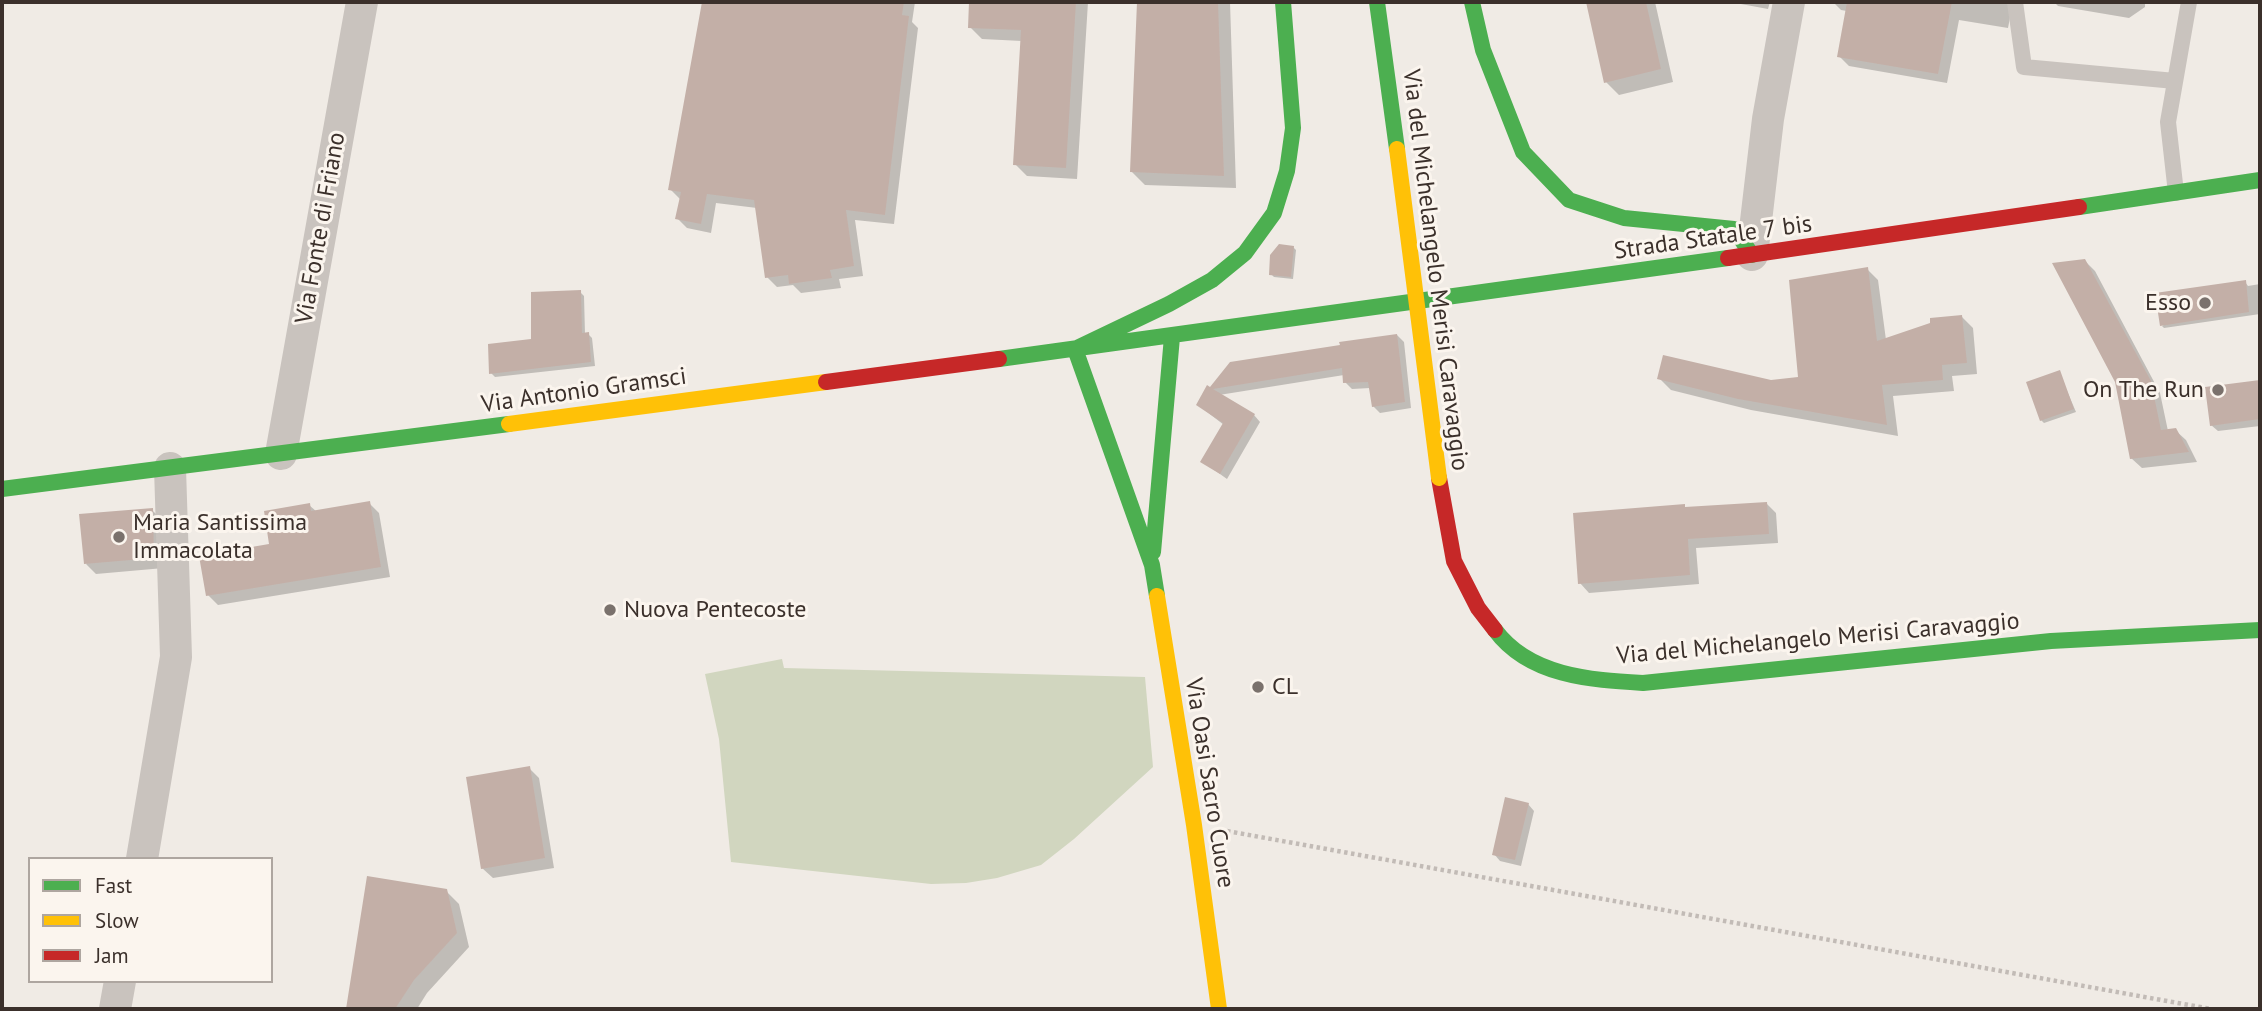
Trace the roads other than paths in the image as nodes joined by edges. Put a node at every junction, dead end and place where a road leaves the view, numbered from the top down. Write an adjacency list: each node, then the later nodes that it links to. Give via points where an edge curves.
1 (362, 2): 14 (street, Via Fonte di Friano)
2 (1283, 2): 13 (street, via 1293,128 1287,171 1273,213 1245,253 1212,280)
3 (1377, 2): 18 (street, Via del Michelangelo Merisi Caravaggio, bridge, via 1439,478 1454,561 1505,644 1540,666 1591,680 1643,683 2051,641)
4 (1472, 2): 11 (street, via 1483,50 1523,152 1569,200 1624,218 1734,229)
5 (1789, 2): 11 (street)
6 (2015, 2): 8 (lane, via 2024,66)
7 (2189, 2): 8 (lane)
8 (2175, 82): 10 (lane, via 2168,122)
9 (2260, 180): 10 (street, Strada Statale 7 bis)
10 (2176, 192): 11 (street, Strada Statale 7 bis)
11 (1752, 256): 12 (street, Strada Statale 7 bis)
12 (1172, 337): 13 (street, Via Antonio Gramsci); 17 (street, Via Oasi Sacro Cuore)
13 (1075, 349): 14 (street, Via Antonio Gramsci); 17 (street, Via Oasi Sacro Cuore)
14 (281, 454): 15 (street, Via Antonio Gramsci)
15 (170, 468): 16 (street, Via Antonio Gramsci); 19 (street, via 176,657)
16 (2, 489)
17 (1152, 565): 22 (street, Via Oasi Sacro Cuore)
18 (2260, 630)
19 (142, 857)
20 (120, 983): 21 (street)
21 (116, 1009)
22 (1219, 1009)

